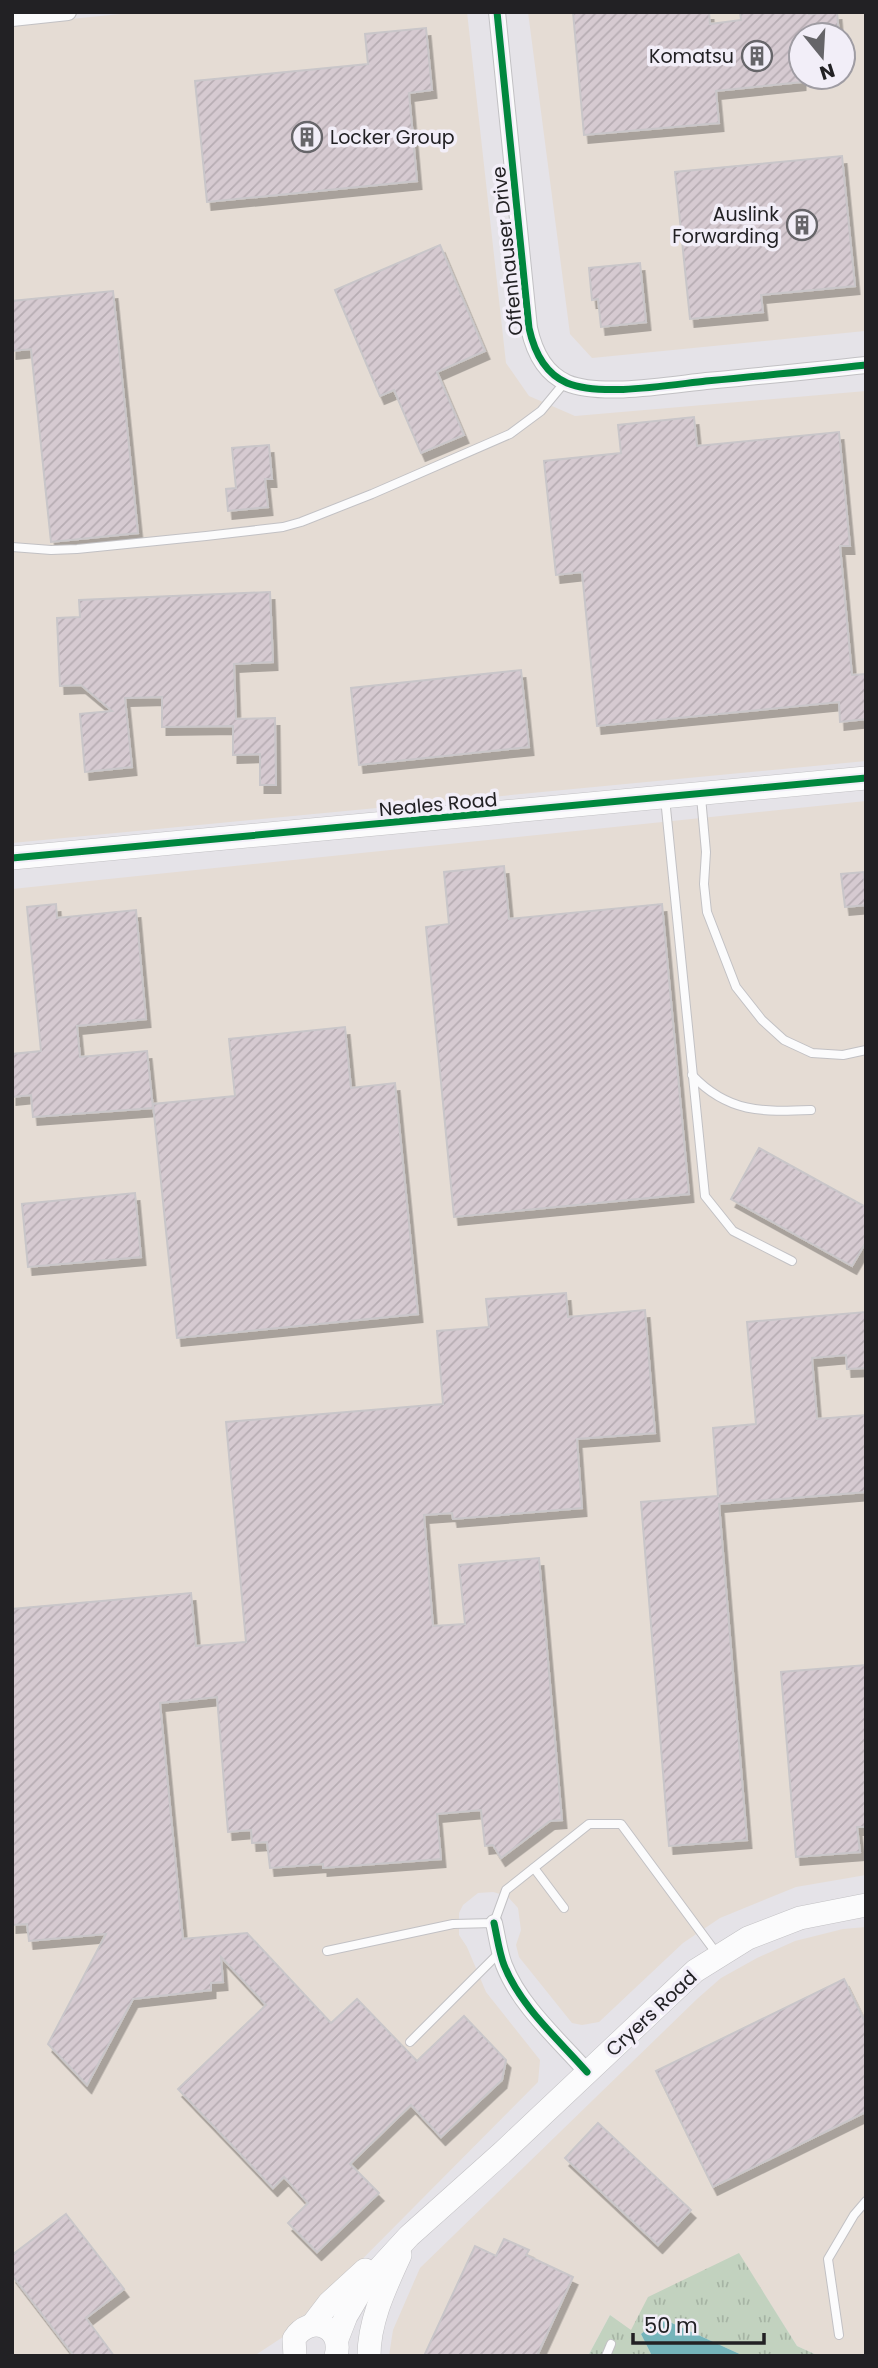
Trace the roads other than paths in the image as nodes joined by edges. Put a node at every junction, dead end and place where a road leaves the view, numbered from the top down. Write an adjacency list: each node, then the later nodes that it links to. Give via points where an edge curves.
1 (68, 12): 3 (street)
2 (497, 12): 5 (street, Offenhauser Drive, via 529,328 541,361)
3 (12, 19)
4 (866, 365): 5 (street, via 643,387 580,387)
5 (565, 382): 6 (lane, via 541,411 510,434 301,522 51,551)
6 (12, 547)
7 (866, 778): 8 (main road, Neales Road)
8 (701, 794): 9 (main road, Neales Road); 11 (lane, via 707,912 736,987 784,1040 812,1053 842,1055)
9 (665, 798): 10 (main road, Neales Road); 12 (lane)
10 (12, 858)
11 (866, 1050)
12 (692, 1075): 13 (lane, via 729,1103 765,1112); 14 (lane, via 705,1196 733,1231)
13 (811, 1110)
14 (792, 1261)
15 (534, 1868): 17 (lane); 18 (lane, via 506,1890); 21 (lane, via 589,1824 621,1824)
16 (866, 1905): 21 (main road, Cryers Road, via 800,1918 748,1938)
17 (564, 1908)
18 (494, 1923): 19 (lane, via 453,1924); 20 (street)
19 (327, 1951)
20 (500, 1952): 22 (lane); 23 (street, via 527,2005)
21 (718, 1956): 23 (main road, Cryers Road, via 695,1970)
22 (410, 2042)
23 (587, 2072): 25 (main road, Cryers Road)
24 (866, 2201): 27 (lane, via 828,2259)
25 (409, 2236): 26 (main road, Cryers Road, via 357,2277); 29 (main road, Cryers Road, via 365,2284 345,2316); 31 (main road, via 380,2299)
26 (313, 2324): 29 (main road, Cryers Road, via 326,2327); 30 (main road, Cryers Road, via 299,2332)
27 (839, 2336)
28 (611, 2344): 32 (lane)
29 (336, 2351)
30 (288, 2353)
31 (369, 2356)
32 (606, 2356)

